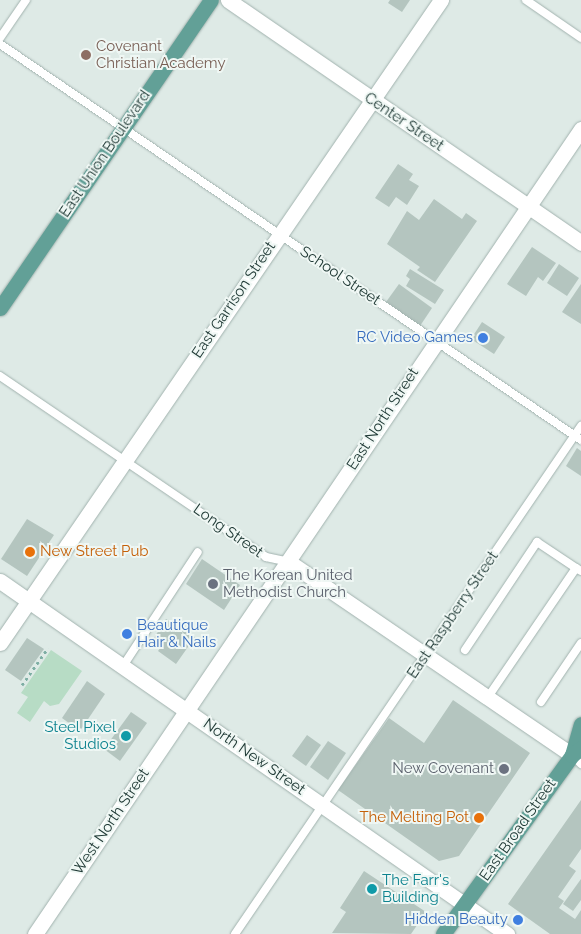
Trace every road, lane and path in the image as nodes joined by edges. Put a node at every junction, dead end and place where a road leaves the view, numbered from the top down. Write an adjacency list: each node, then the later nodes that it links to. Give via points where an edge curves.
1 (26, 0): 6 (lane)
2 (211, 0): 10 (main road, East Union Boulevard)
3 (228, 0): 9 (street, Center Street)
4 (440, 0): 9 (street, East Garrison Street)
5 (526, 0): 7 (lane)
6 (0, 38)
7 (581, 38)
8 (0, 44): 10 (lane, School Street)
9 (372, 100): 12 (street, Center Street); 13 (street, East Garrison Street)
10 (124, 127): 13 (lane, School Street); 15 (main road, East Union Boulevard)
11 (581, 129): 12 (street, East North Street)
12 (528, 206): 14 (street, Center Street); 16 (street, East North Street)
13 (278, 234): 16 (lane, School Street); 20 (street, East Garrison Street)
14 (581, 242)
15 (0, 308)
16 (435, 341): 19 (lane, School Street); 22 (street, East North Street)
17 (0, 376): 20 (lane, Long Street)
18 (581, 426): 19 (lane, East Raspberry Street)
19 (578, 438): 30 (lane, East Raspberry Street)
20 (126, 460): 22 (lane, Long Street, via 266,557); 25 (street, East Garrison Street)
21 (198, 552): 31 (lane)
22 (289, 562): 30 (street, Long Street); 35 (street, East North Street)
23 (578, 569): 29 (lane, via 537,542); 33 (lane)
24 (0, 581): 25 (street, North New Street)
25 (29, 601): 27 (street, East Garrison Street); 31 (street, North New Street)
26 (581, 642): 34 (lane)
27 (0, 643)
28 (48, 648): 32 (path)
29 (465, 650)
30 (426, 654): 33 (street, Long Street); 38 (lane, East Raspberry Street)
31 (123, 666): 35 (street, North New Street)
32 (22, 685)
33 (488, 697): 37 (street, Long Street)
34 (541, 702)
35 (187, 710): 38 (street, North New Street); 40 (street, West North Street)
36 (581, 724): 37 (main road, East Broad Street, via 576,731)
37 (578, 756): 39 (main road, East Broad Street)
38 (323, 804): 39 (street, North New Street); 41 (lane, East Raspberry Street)
39 (464, 904): 42 (main road, East Broad Street); 43 (street, North New Street)
40 (35, 934)
41 (235, 934)
42 (443, 934)
43 (507, 934)

